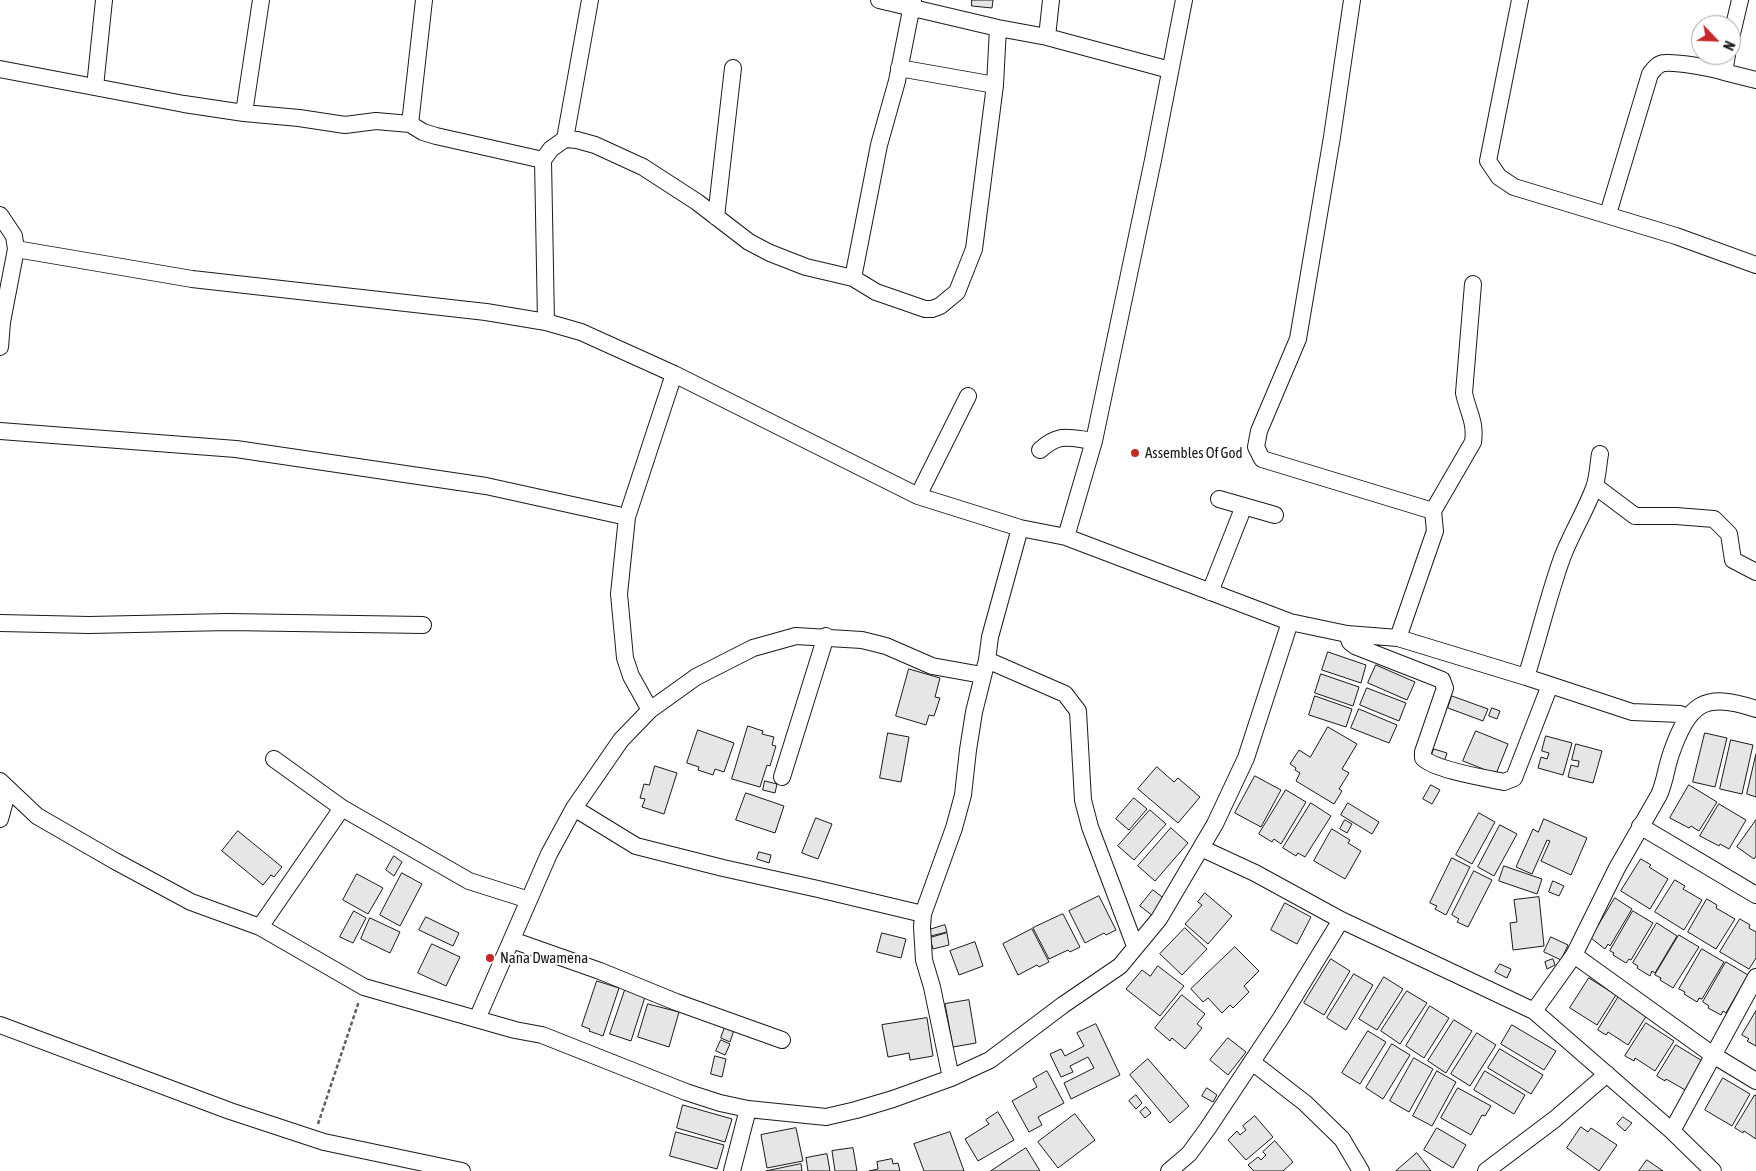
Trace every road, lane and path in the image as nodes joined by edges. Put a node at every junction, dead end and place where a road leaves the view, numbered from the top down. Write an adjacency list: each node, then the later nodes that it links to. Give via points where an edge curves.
1 (104, 0): 23 (street)
2 (261, 0): 24 (street)
3 (424, 0): 25 (street)
4 (590, 0): 26 (street)
5 (879, 0): 11 (street)
6 (1051, 0): 14 (street)
7 (1184, 0): 19 (street)
8 (1352, 0): 48 (street, via 1298,340 1259,432 1256,447 1262,459)
9 (1520, 0): 28 (street, via 1488,162 1499,177 1514,187)
10 (1740, 0): 12 (street)
11 (912, 4): 13 (street); 17 (street)
12 (1736, 15)
13 (998, 28): 14 (street); 22 (street)
14 (1047, 37): 19 (street)
15 (1726, 65): 20 (street)
16 (734, 68): 30 (street)
17 (899, 68): 22 (street); 33 (street)
18 (0, 69): 23 (street)
19 (1170, 70): 41 (street)
20 (1724, 72): 21 (street); 28 (street, via 1664,62 1656,66 1650,74)
21 (1756, 80)
22 (995, 85): 33 (street, via 974,249 957,292 940,306 925,309 876,292)
23 (94, 87): 24 (street)
24 (244, 113): 25 (street, via 345,125 376,121)
25 (410, 124): 27 (street, via 436,136)
26 (565, 139): 27 (street); 30 (street, via 595,146 643,167)
27 (543, 160): 36 (street)
28 (1608, 214): 32 (street)
29 (0, 216): 31 (street, via 14,236)
30 (716, 217): 33 (street, via 770,253 806,267)
31 (16, 249): 35 (street); 36 (street, via 192,279 486,312)
32 (1756, 265)
33 (853, 278)
34 (1472, 284): 48 (street, via 1464,393 1475,431 1473,442)
35 (1, 322): 37 (street)
36 (546, 322): 38 (street, via 581,332)
37 (0, 347)
38 (674, 374): 45 (street); 50 (street)
39 (968, 396): 45 (street)
40 (0, 431): 50 (street, via 236,449 486,486)
41 (1094, 441): 42 (street, via 1057,438); 52 (street)
42 (1040, 450)
43 (1600, 454): 44 (street)
44 (1595, 486): 53 (street, via 1635,516 1714,519 1729,534 1733,560); 62 (street, via 1562,558)
45 (918, 496): 51 (street)
46 (1219, 499): 47 (street)
47 (1244, 506): 49 (street); 54 (street)
48 (1434, 511): 60 (street, via 1435,531)
49 (1275, 515)
50 (627, 517): 65 (street, via 619,594 625,658)
51 (1020, 528): 52 (street); 61 (street, via 995,615)
52 (1066, 537): 54 (street)
53 (1756, 572)
54 (1210, 592): 55 (street)
55 (1290, 622): 58 (street); 74 (street, via 1246,758)
56 (0, 623): 57 (street)
57 (423, 625)
58 (1347, 634): 60 (street); 63 (street, via 1355,646 1442,680 1445,688 1423,758 1439,767 1504,782 1514,778)
59 (826, 636): 61 (street, via 886,646 932,666); 65 (street, via 796,636 753,648 696,678); 68 (street)
60 (1398, 638): 62 (street)
61 (984, 668): 77 (street, via 968,750 964,795); 81 (street, via 1065,694 1078,711 1084,800 1090,827)
62 (1526, 677): 63 (street)
63 (1550, 685): 66 (street, via 1632,712)
64 (1756, 709): 66 (street, via 1723,701 1697,707)
65 (650, 710): 71 (street, via 621,740)
66 (1687, 717): 73 (street, via 1671,754 1659,795)
67 (274, 759): 70 (street)
68 (782, 776)
69 (4, 785): 72 (street); 79 (street, via 37,816 115,861 191,902)
70 (342, 808): 76 (street, via 469,881); 79 (street)
71 (574, 808): 76 (street); 77 (street, via 636,846)
72 (0, 819)
73 (1640, 826): 75 (street); 82 (street)
74 (1201, 848): 78 (street); 81 (street, via 1159,919)
75 (1756, 895)
76 (529, 900): 80 (street)
77 (923, 914): 92 (street, via 924,960)
78 (1341, 920): 85 (street); 90 (street)
79 (260, 927): 84 (street)
80 (512, 940): 86 (street); 88 (street)
81 (1135, 946): 92 (street, via 1120,966 1062,1004 990,1060)
82 (1574, 955): 85 (street); 89 (street)
83 (1756, 977): 89 (street)
84 (364, 988): 86 (street); 96 (path)
85 (1534, 1011): 91 (street)
86 (477, 1019): 94 (street, via 561,1041 686,1092)
87 (0, 1025): 96 (street)
88 (782, 1040)
89 (1713, 1055): 93 (street); 95 (street)
90 (1252, 1062): 100 (street, via 1189,1154); 101 (street, via 1305,1103 1342,1139)
91 (1607, 1074): 95 (street); 102 (street, via 1555,1119)
92 (951, 1078): 94 (street, via 894,1099 826,1117)
93 (1756, 1081)
94 (748, 1110): 99 (street)
95 (1672, 1131): 103 (street)
96 (313, 1139): 97 (street)
97 (395, 1164): 98 (street)
98 (462, 1171)
99 (732, 1171)
100 (1169, 1171)
101 (1362, 1171)
102 (1486, 1171)
103 (1713, 1171)

